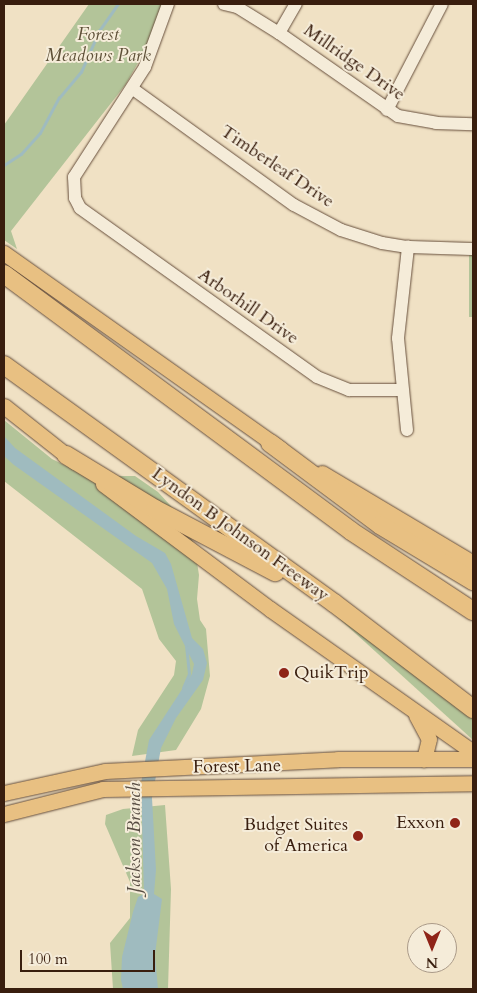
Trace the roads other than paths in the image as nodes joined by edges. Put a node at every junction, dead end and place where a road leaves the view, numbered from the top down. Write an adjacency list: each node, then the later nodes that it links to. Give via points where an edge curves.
1 (168, 4): 6 (street, via 156,43)
2 (224, 4): 5 (street, Millridge Drive, via 237,7)
3 (296, 4): 5 (street)
4 (442, 4): 7 (street)
5 (279, 32): 7 (street, Millridge Drive)
6 (132, 89): 9 (street, Timberleaf Drive, via 312,216 360,237); 14 (street, Arborhill Drive, via 74,176 75,198 87,215 317,377 349,390)
7 (387, 110): 8 (street, Millridge Drive, via 436,123)
8 (473, 124)
9 (408, 247): 10 (street, Timberleaf Drive); 14 (street, via 399,317)
10 (473, 249)
11 (4, 253): 17 (main road)
12 (4, 274): 22 (highway, via 350,531)
13 (4, 365): 21 (highway, Lyndon B Johnson Freeway)
14 (402, 390): 16 (street)
15 (4, 406): 18 (main road)
16 (407, 430)
17 (270, 443): 19 (main road); 20 (highway, via 380,525)
18 (66, 455): 21 (highway, via 155,509); 23 (main road, via 184,547)
19 (473, 564)
20 (473, 581)
21 (334, 604): 24 (highway, Lyndon B Johnson Freeway)
22 (473, 611)
23 (407, 704): 25 (main road); 29 (main road, via 426,728 429,739)
24 (473, 709)
25 (450, 735): 26 (main road); 27 (main road)
26 (473, 745)
27 (473, 752)
28 (393, 759): 29 (main road, Forest Lane); 32 (main road, via 378,775 334,777); 33 (main road, Forest Lane, via 105,771)
29 (424, 759): 30 (main road, Forest Lane)
30 (473, 759)
31 (473, 783): 32 (main road, Forest Lane)
32 (330, 784): 34 (main road, Forest Lane, via 108,788)
33 (4, 794)
34 (4, 814)

